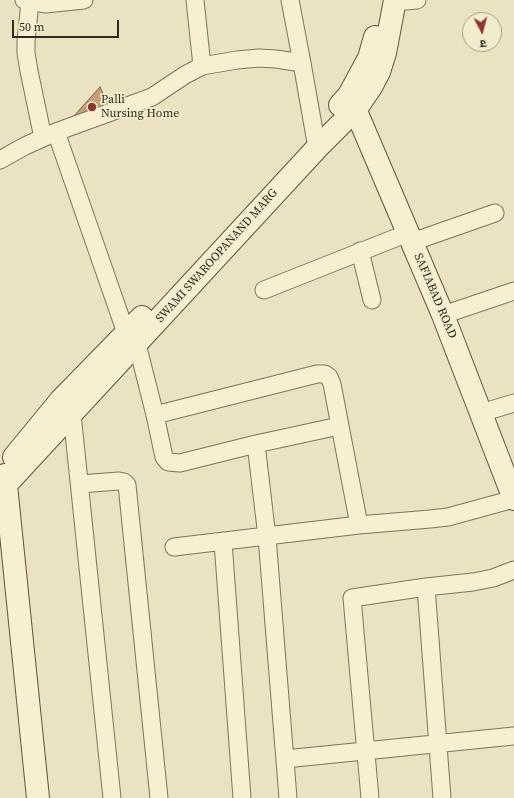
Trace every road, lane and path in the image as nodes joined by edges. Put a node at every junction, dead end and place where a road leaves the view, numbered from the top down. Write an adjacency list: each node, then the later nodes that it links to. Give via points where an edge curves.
1 (84, 0): 6 (street, via 45,4)
2 (195, 0): 8 (street)
3 (290, 0): 7 (street)
4 (390, 0): 5 (street); 9 (street, SWAMI SWAROOPANAND MARG, via 385,53 379,72 371,87)
5 (417, 0)
6 (27, 1): 10 (street, via 26,53 29,71)
7 (302, 62): 8 (street, via 259,58); 11 (street)
8 (202, 66): 10 (street, via 152,97)
9 (353, 102): 11 (street, SWAMI SWAROOPANAND MARG); 14 (street, SAFIABAD ROAD)
10 (50, 135): 12 (street); 20 (street)
11 (315, 139): 20 (street, SWAMI SWAROOPANAND MARG)
12 (0, 160)
13 (495, 213): 14 (street)
14 (410, 238): 15 (street); 19 (street, SAFIABAD ROAD)
15 (360, 251): 16 (street); 18 (street)
16 (264, 290)
17 (514, 292): 19 (street)
18 (372, 300)
19 (443, 315): 22 (street, SAFIABAD ROAD)
20 (132, 339): 23 (street, SWAMI SWAROOPANAND MARG); 24 (street); 27 (street, SWAMI SWAROOPANAND MARG, via 60,401)
21 (514, 403): 22 (street)
22 (481, 413): 29 (street, SAFIABAD ROAD)
23 (72, 414): 27 (street, SWAMI SWAROOPANAND MARG); 28 (street)
24 (156, 415): 25 (street, via 325,374 332,384); 26 (street, via 164,457 168,462 180,463)
25 (339, 426): 26 (street); 30 (street)
26 (256, 444): 31 (street)
27 (3, 479): 40 (street)
28 (80, 484): 41 (street); 42 (street, via 119,481 127,485)
29 (514, 499): 30 (street, via 448,517)
30 (359, 525): 31 (street)
31 (267, 537): 32 (street); 39 (street)
32 (223, 542): 33 (street); 43 (street)
33 (174, 547)
34 (514, 570): 35 (street, via 473,582)
35 (426, 587): 37 (street); 38 (street, via 352,598)
36 (514, 736): 37 (street)
37 (438, 743): 38 (street); 46 (street)
38 (365, 750): 39 (street); 45 (street)
39 (285, 759): 44 (street)
40 (38, 798)
41 (112, 798)
42 (159, 798)
43 (242, 798)
44 (288, 798)
45 (370, 798)
46 (442, 798)

